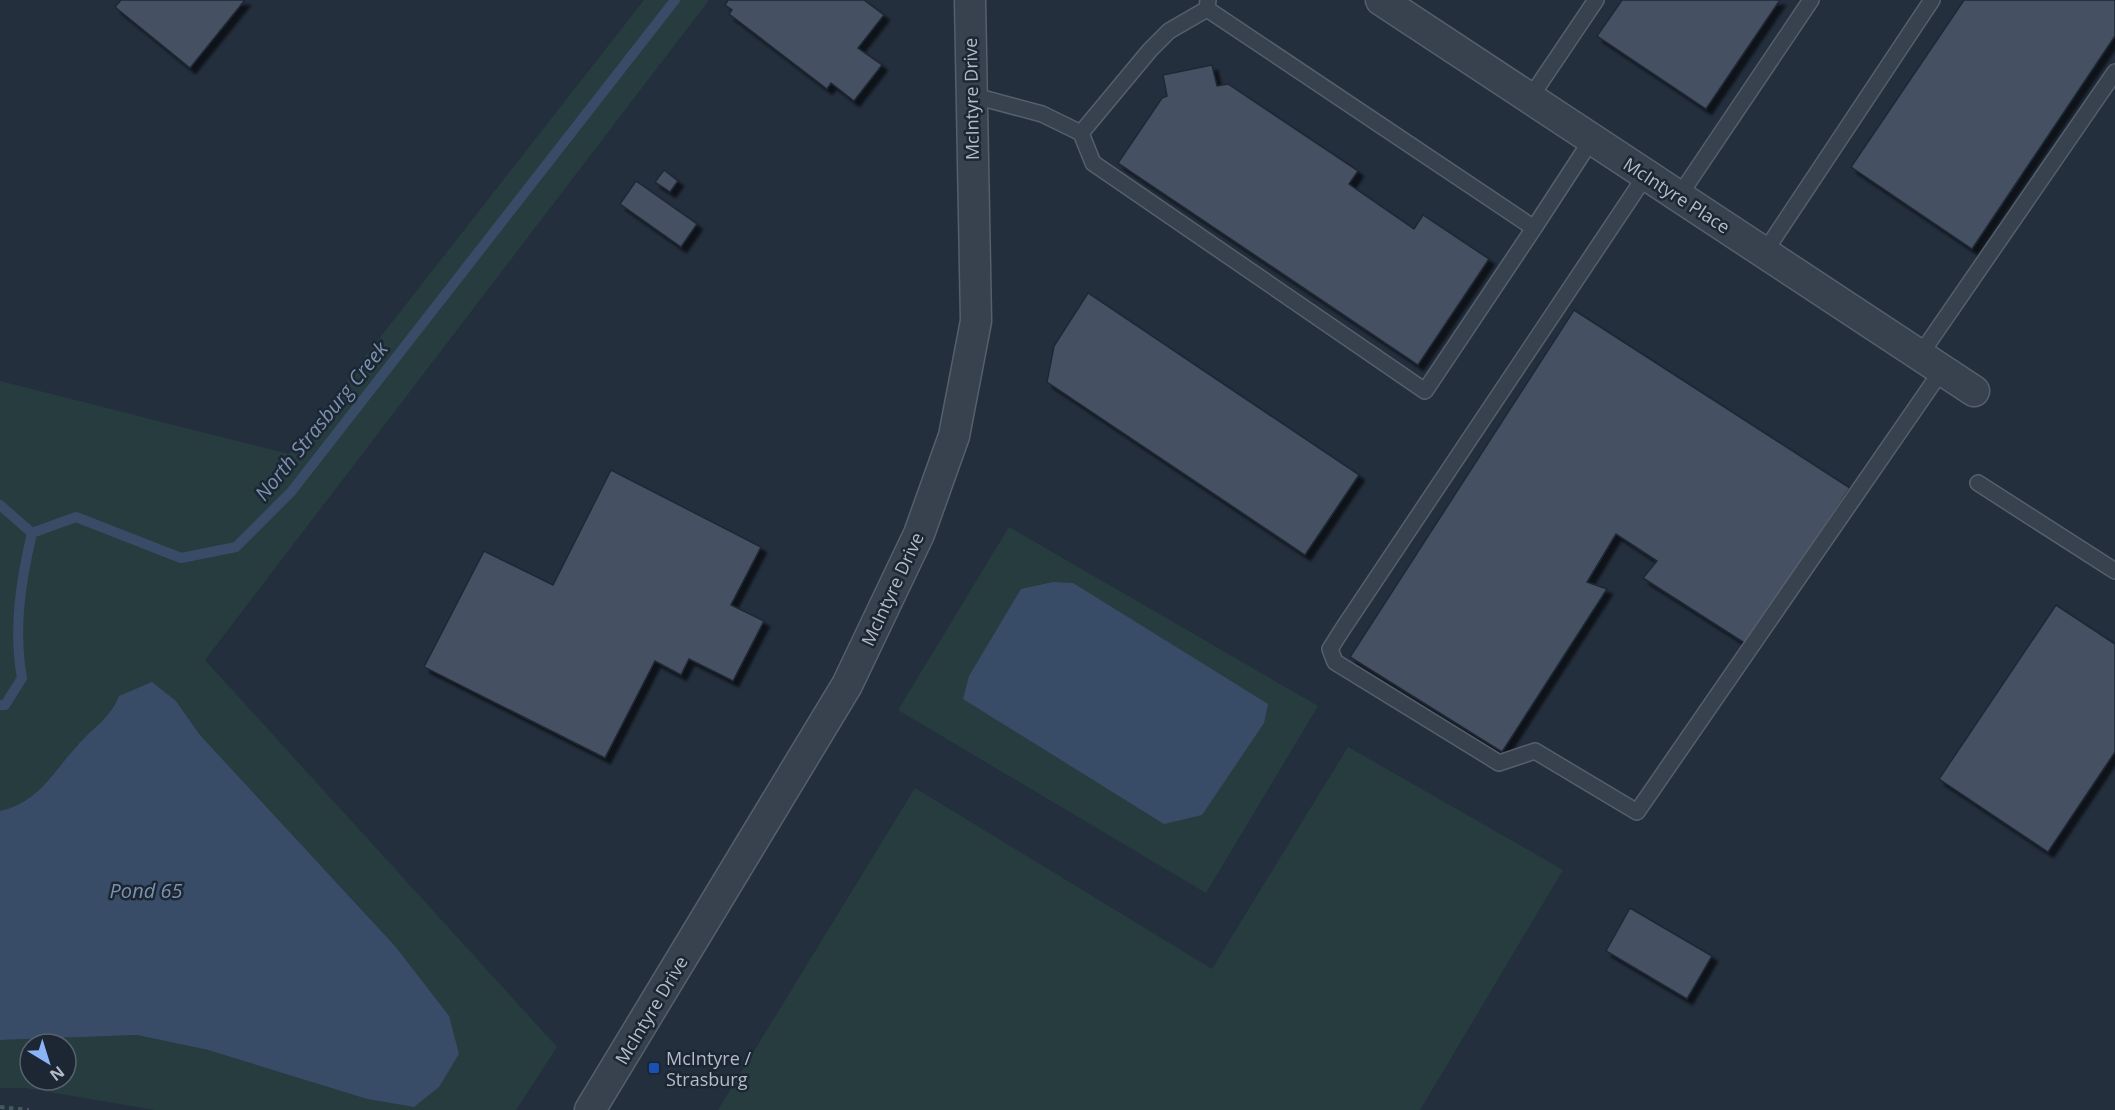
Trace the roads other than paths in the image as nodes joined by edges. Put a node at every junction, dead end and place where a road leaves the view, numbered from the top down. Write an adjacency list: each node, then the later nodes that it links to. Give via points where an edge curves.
1 (970, 0): 8 (street, McIntyre Drive)
2 (1381, 0): 9 (street, McIntyre Place)
3 (1596, 0): 9 (lane)
4 (1811, 0): 13 (lane)
5 (1932, 0): 15 (lane)
6 (1207, 4): 10 (lane, via 1150,50); 14 (lane)
7 (2115, 72): 16 (lane)
8 (971, 94): 10 (lane, via 1042,114); 20 (street, McIntyre Drive, via 976,321 954,436 919,534 847,685)
9 (1530, 98): 11 (street, McIntyre Place)
10 (1081, 133): 14 (lane, via 1093,164 1425,391)
11 (1592, 140): 12 (street, McIntyre Place); 14 (lane)
12 (1646, 175): 13 (street, McIntyre Place); 16 (lane, via 1342,630 1330,649 1335,662 1499,763 1535,751 1636,812)
13 (1679, 196): 15 (street, McIntyre Place)
14 (1534, 228)
15 (1764, 252): 16 (street, McIntyre Place)
16 (1931, 363): 17 (street, McIntyre Place)
17 (1974, 391)
18 (1978, 483): 19 (lane)
19 (2115, 571)
20 (590, 1110)

